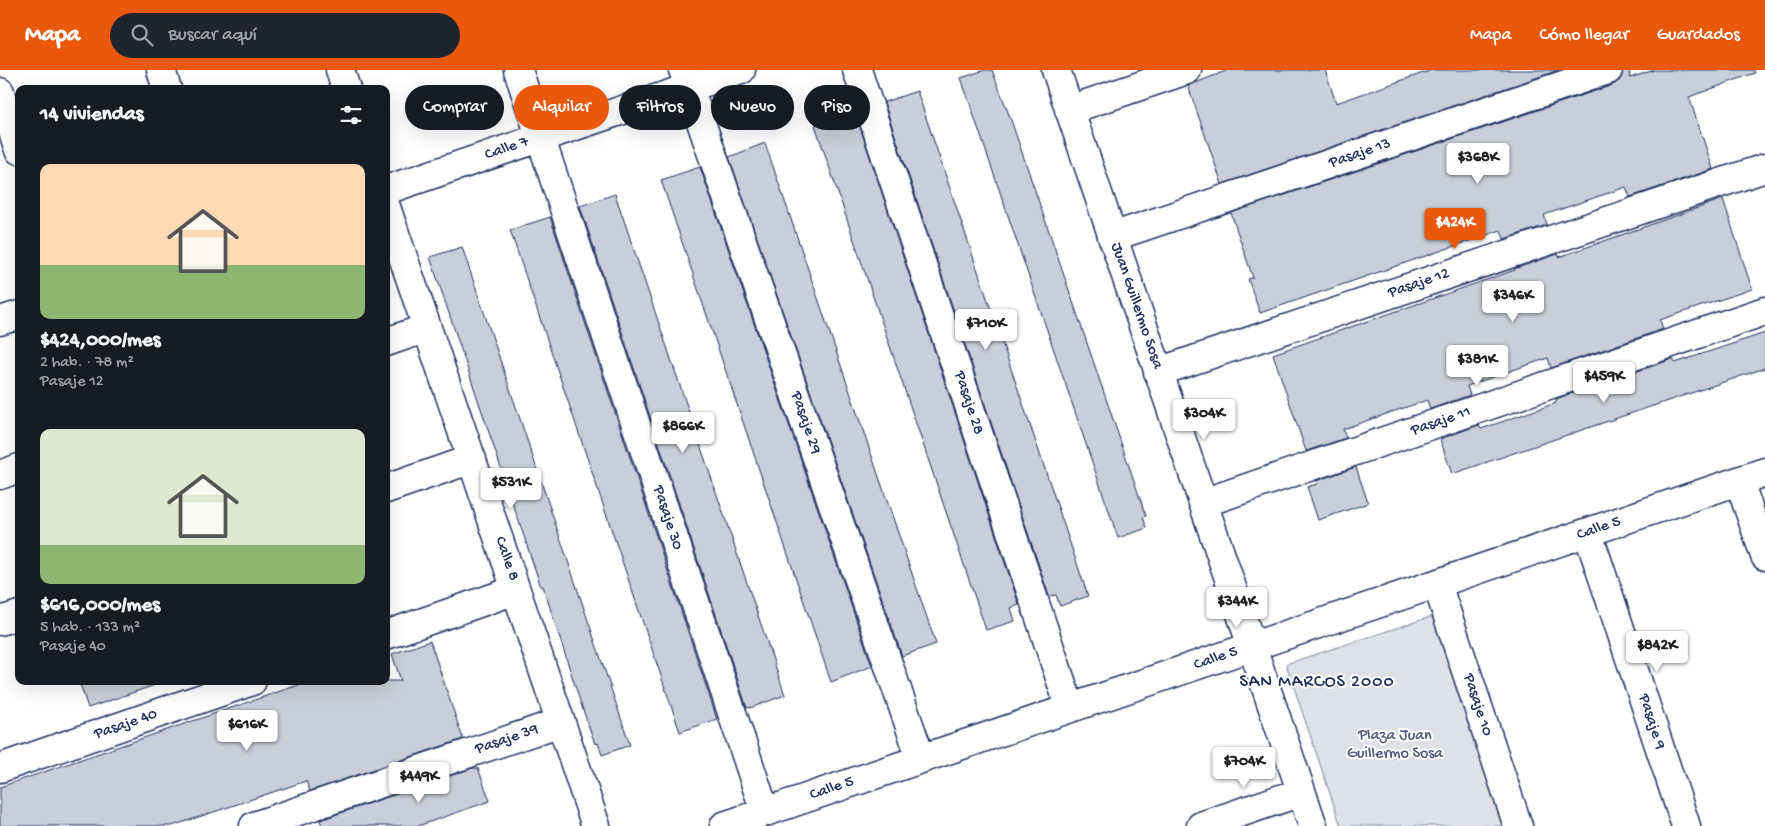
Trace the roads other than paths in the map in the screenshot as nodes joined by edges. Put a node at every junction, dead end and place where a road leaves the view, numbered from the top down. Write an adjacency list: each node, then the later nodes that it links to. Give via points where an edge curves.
1 (161, 70): 10 (street)
2 (340, 70): 11 (street)
3 (518, 70): 15 (street, Pasaje 30)
4 (740, 70): 9 (street, Calle 7)
5 (857, 70): 42 (street, Pasaje 28)
6 (1056, 70): 13 (street, Juan Guillermo Sosa)
7 (1186, 70): 13 (street)
8 (1608, 70): 19 (street, Pasaje 13)
9 (686, 79): 15 (street, Calle 7); 44 (street, Pasaje 29)
10 (166, 85)
11 (345, 85)
12 (0, 92): 14 (street)
13 (1069, 110): 19 (street, Juan Guillermo Sosa)
14 (15, 138)
15 (540, 138): 17 (street, Calle 7); 47 (street, Pasaje 30)
16 (1765, 168): 25 (street, Pasaje 12)
17 (390, 189)
18 (390, 219): 23 (street, Calle 8)
19 (1112, 237): 25 (street, Juan Guillermo Sosa)
20 (1765, 312): 32 (street, Pasaje 11)
21 (15, 316): 22 (street)
22 (0, 321)
23 (427, 328): 24 (street); 26 (street, Calle 8)
24 (390, 341)
25 (1158, 372): 32 (street, Juan Guillermo Sosa)
26 (472, 459): 31 (street); 36 (street, Calle 8)
27 (15, 469): 29 (street)
28 (1765, 472): 30 (street, Calle 5)
29 (0, 475)
30 (1740, 481): 33 (street, Calle 5); 34 (street)
31 (390, 488)
32 (1203, 503): 40 (street, Juan Guillermo Sosa)
33 (1588, 533): 35 (street, Calle 5); 54 (street, Pasaje 9)
34 (1765, 556)
35 (1437, 584): 40 (street, Calle 5); 53 (street, Pasaje 10)
36 (516, 590): 39 (street); 43 (street, Calle 8)
37 (15, 616): 38 (street)
38 (0, 622)
39 (390, 634)
40 (1251, 646): 42 (street, Calle 5); 46 (street, Juan Guillermo Sosa)
41 (240, 685): 45 (street, Pasaje 40)
42 (1070, 708): 44 (street, Calle 5)
43 (561, 722): 48 (street, Pasaje 39); 49 (street, Calle 8)
44 (921, 759): 47 (street, Calle 5)
45 (0, 768)
46 (1301, 792): 51 (street); 52 (street, Juan Guillermo Sosa)
47 (766, 812): 50 (street, Calle 5)
48 (254, 826)
49 (596, 826)
50 (724, 826)
51 (1201, 826)
52 (1312, 826)
53 (1518, 826)
54 (1686, 826)

